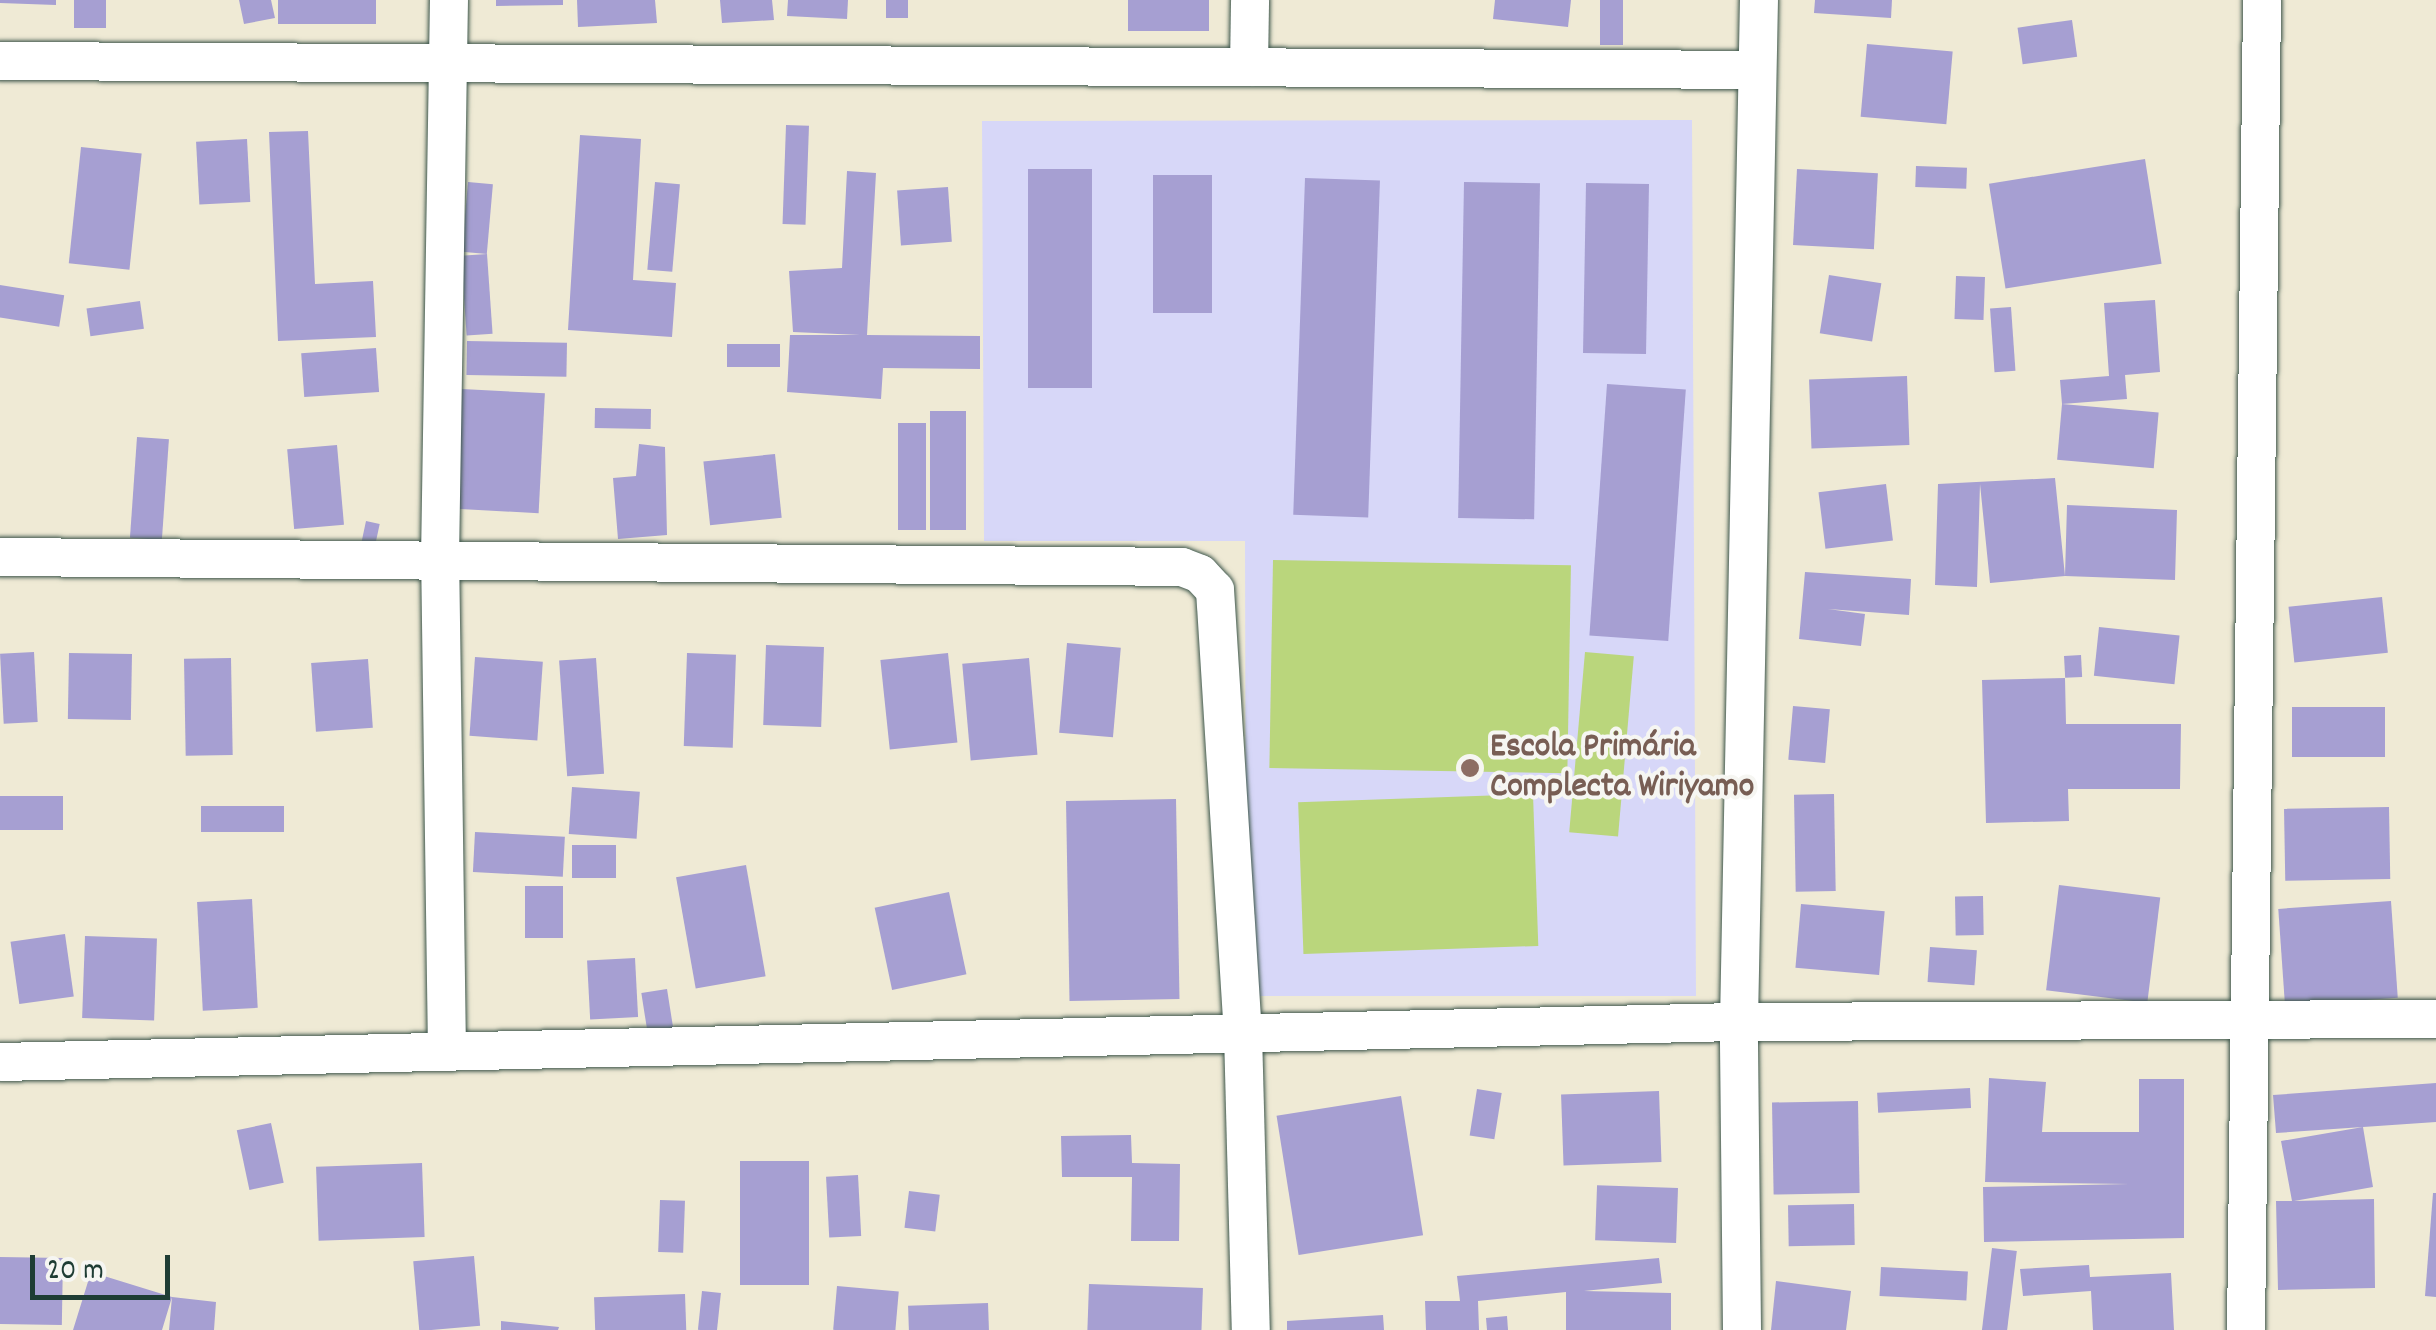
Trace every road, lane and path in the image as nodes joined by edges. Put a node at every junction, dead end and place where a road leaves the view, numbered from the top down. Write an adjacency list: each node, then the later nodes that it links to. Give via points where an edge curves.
1 (449, 0): 6 (street)
2 (1250, 0): 7 (street)
3 (1759, 0): 8 (street)
4 (2262, 0): 11 (street)
5 (0, 61): 6 (street)
6 (448, 63): 7 (street); 10 (street)
7 (1249, 67): 8 (street)
8 (1757, 70): 13 (street)
9 (0, 558): 10 (street)
10 (440, 559): 14 (street, via 1182,567 1200,574 1214,590); 15 (street)
11 (2253, 1015): 12 (street); 13 (street); 19 (street)
12 (2436, 1019)
13 (1739, 1022): 14 (street); 18 (street)
14 (1244, 1033): 15 (street); 17 (street)
15 (446, 1052): 16 (street)
16 (0, 1062)
17 (1251, 1330)
18 (1742, 1330)
19 (2246, 1330)

